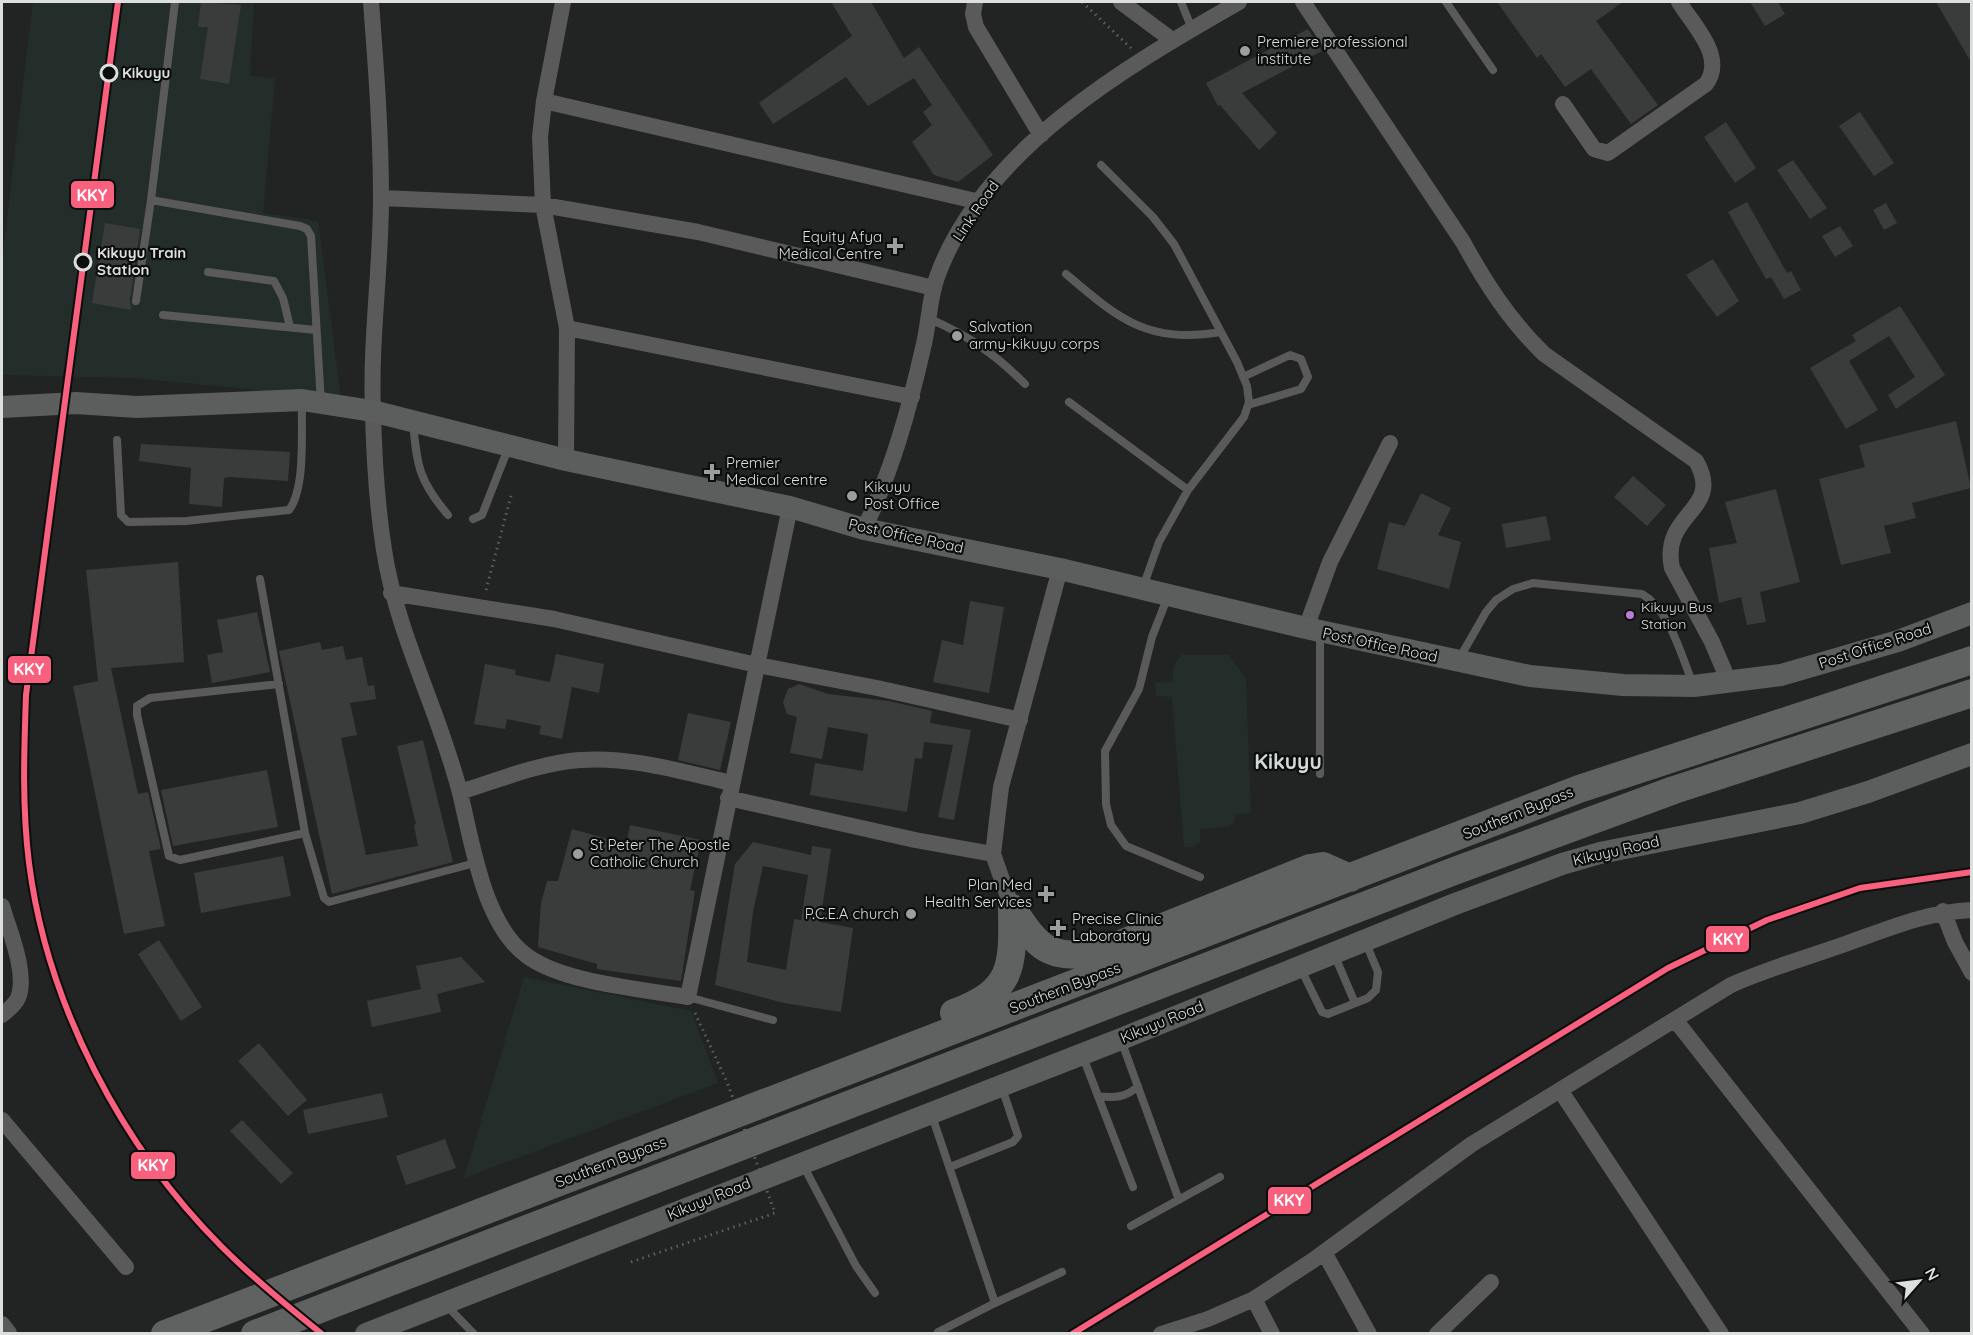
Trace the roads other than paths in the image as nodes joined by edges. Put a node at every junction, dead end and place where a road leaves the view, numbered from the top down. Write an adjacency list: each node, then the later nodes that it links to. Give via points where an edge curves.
1 (175, 2): 19 (lane)
2 (371, 2): 18 (street)
3 (563, 2): 14 (street)
4 (975, 2): 16 (street, via 972,14 976,27)
5 (1121, 2): 12 (street)
6 (1181, 2): 11 (lane)
7 (1239, 2): 11 (street, Link Road)
8 (1303, 2): 60 (street, via 1485,281 1526,336 1544,354 1696,461 1705,485 1703,494 1671,537 1670,555 1672,568)
9 (1446, 2): 13 (lane)
10 (1679, 2): 15 (street, via 1714,61 1713,74 1706,84 1608,153 1594,149)
11 (1192, 28): 12 (street, Link Road)
12 (1172, 40): 16 (street, Link Road, via 1090,94)
13 (1493, 70)
14 (544, 100): 20 (street); 21 (street, via 540,137)
15 (1563, 104)
16 (1041, 135): 20 (street, Link Road, via 1004,170)
17 (1101, 165): 31 (lane, via 1174,244)
18 (381, 198): 21 (street); 39 (street)
19 (151, 200): 25 (lane); 30 (lane, via 307,229 311,236)
20 (980, 202): 24 (street, Link Road, via 964,224)
21 (543, 205): 24 (street, via 698,232); 29 (street)
22 (208, 272): 28 (lane, via 271,279 280,292)
23 (1066, 274): 31 (lane, via 1103,306 1137,325 1167,336)
24 (934, 288): 27 (street, Link Road)
25 (136, 301)
26 (164, 315): 28 (lane)
27 (930, 319): 33 (lane, via 959,331 998,357); 34 (street, Link Road)
28 (290, 327): 30 (lane)
29 (567, 328): 34 (street); 44 (street)
30 (316, 330): 35 (lane)
31 (1221, 332): 32 (lane)
32 (1243, 376): 37 (lane); 37 (lane, via 1290,355 1301,359 1308,377 1301,389)
33 (1025, 384)
34 (912, 397): 49 (street, Link Road, via 878,500)
35 (312, 402): 38 (street, Post Office Road); 39 (street, Post Office Road); 41 (lane, via 295,502 289,510 186,521 128,522 121,515)
36 (1069, 402): 45 (lane)
37 (1248, 405): 45 (lane, via 1244,417)
38 (2, 407)
39 (372, 411): 40 (street, Post Office Road); 53 (street, via 383,547)
40 (413, 421): 43 (street, Post Office Road); 47 (lane, via 420,474 429,493)
41 (117, 440)
42 (1390, 443): 56 (street, via 1330,562)
43 (509, 446): 44 (street, Post Office Road); 48 (lane, via 482,515)
44 (566, 460): 46 (street, Post Office Road)
45 (1188, 490): 52 (lane, via 1159,542)
46 (790, 507): 49 (street, Post Office Road); 59 (street)
47 (448, 515)
48 (473, 519)
49 (864, 529): 50 (street, Post Office Road)
50 (1060, 569): 52 (street, Post Office Road); 64 (street)
51 (260, 579): 61 (lane)
52 (1142, 590): 54 (street, Post Office Road)
53 (391, 592): 59 (street, via 554,619); 68 (street)
54 (1169, 595): 56 (street, Post Office Road); 72 (lane, via 1152,638 1139,689 1106,751 1106,804 1111,825 1126,846)
55 (1971, 613): 60 (street, Post Office Road, via 1827,662 1781,675)
56 (1313, 630): 58 (street, Post Office Road); 66 (lane)
57 (1971, 660): 73 (highway, Southern Bypass, via 1579,789)
58 (1458, 662): 62 (street, Post Office Road, via 1542,677 1623,685); 62 (lane, via 1486,612 1513,589 1533,583 1642,594 1662,612)
59 (757, 665): 64 (street); 67 (street)
60 (1729, 682): 62 (street, Post Office Road)
61 (279, 684): 69 (lane); 69 (lane, via 150,698 137,706 137,715 169,856 180,860)
62 (1694, 686)
63 (1971, 693): 114 (highway, Southern Bypass, via 1674,790 1468,866)
64 (1020, 720): 70 (street, via 1001,787)
65 (1971, 754): 78 (street, Kikuyu Road, via 1800,813 1562,864)
66 (1320, 774)
67 (729, 791): 68 (street, via 618,761 580,760 544,766); 70 (street, via 915,840); 82 (street)
68 (459, 792): 71 (street)
69 (305, 833): 71 (lane, via 320,889 329,902)
70 (993, 854): 75 (street)
71 (475, 863): 82 (street, via 498,921 525,955 572,976)
72 (1200, 877)
73 (1350, 878): 75 (highway, via 1323,866 1310,868 1098,953 1070,956 1057,955 1037,942); 91 (highway, Southern Bypass)
74 (2, 906): 84 (street, via 18,960 20,986 18,999)
75 (1012, 908): 91 (highway, via 1012,955 999,988 969,1008 837,1055 818,1066)
76 (1971, 910): 77 (street)
77 (1943, 911): 81 (street); 86 (street, via 1765,970 1700,1002)
78 (1365, 941): 79 (street, Kikuyu Road); 83 (lane, via 1378,972 1378,984 1368,998)
79 (1334, 954): 80 (street, Kikuyu Road); 83 (lane)
80 (1300, 967): 83 (lane, via 1322,1012 1328,1014); 87 (street, Kikuyu Road)
81 (1971, 972)
82 (688, 997): 85 (lane)
83 (1355, 1004)
84 (2, 1015)
85 (773, 1020)
86 (1676, 1021): 92 (street); 122 (street)
87 (1121, 1039): 88 (street, Kikuyu Road); 90 (lane)
88 (1081, 1054): 89 (street, Kikuyu Road); 93 (lane)
89 (1001, 1085): 94 (street, Kikuyu Road); 97 (lane, via 1017,1136 1013,1142)
90 (1138, 1086): 93 (lane, via 1118,1097); 100 (lane)
91 (799, 1089): 113 (highway, Southern Bypass)
92 (1560, 1090): 102 (street, via 1445,1163); 121 (street)
93 (1098, 1096): 99 (lane)
94 (931, 1113): 96 (street, Kikuyu Road); 97 (lane)
95 (2, 1120): 103 (street)
96 (801, 1162): 106 (lane, via 856,1266); 108 (street, Kikuyu Road)
97 (950, 1167): 109 (lane)
98 (1220, 1178): 100 (lane)
99 (1133, 1187)
100 (1179, 1200): 101 (lane)
101 (1131, 1226)
102 (1324, 1252): 107 (street); 119 (street)
103 (126, 1267)
104 (1062, 1272): 109 (lane)
105 (1491, 1282): 120 (street)
106 (875, 1293)
107 (1254, 1299): 117 (street); 118 (street)
108 (444, 1303): 115 (street, Kikuyu Road); 116 (lane)
109 (995, 1303): 111 (lane)
110 (2, 1324): 112 (street)
111 (938, 1332)
112 (9, 1333)
113 (165, 1334)
114 (255, 1334)
115 (366, 1334)
116 (474, 1334)
117 (1161, 1334)
118 (1272, 1334)
119 (1369, 1334)
120 (1437, 1334)
121 (1721, 1334)
122 (1922, 1334)

